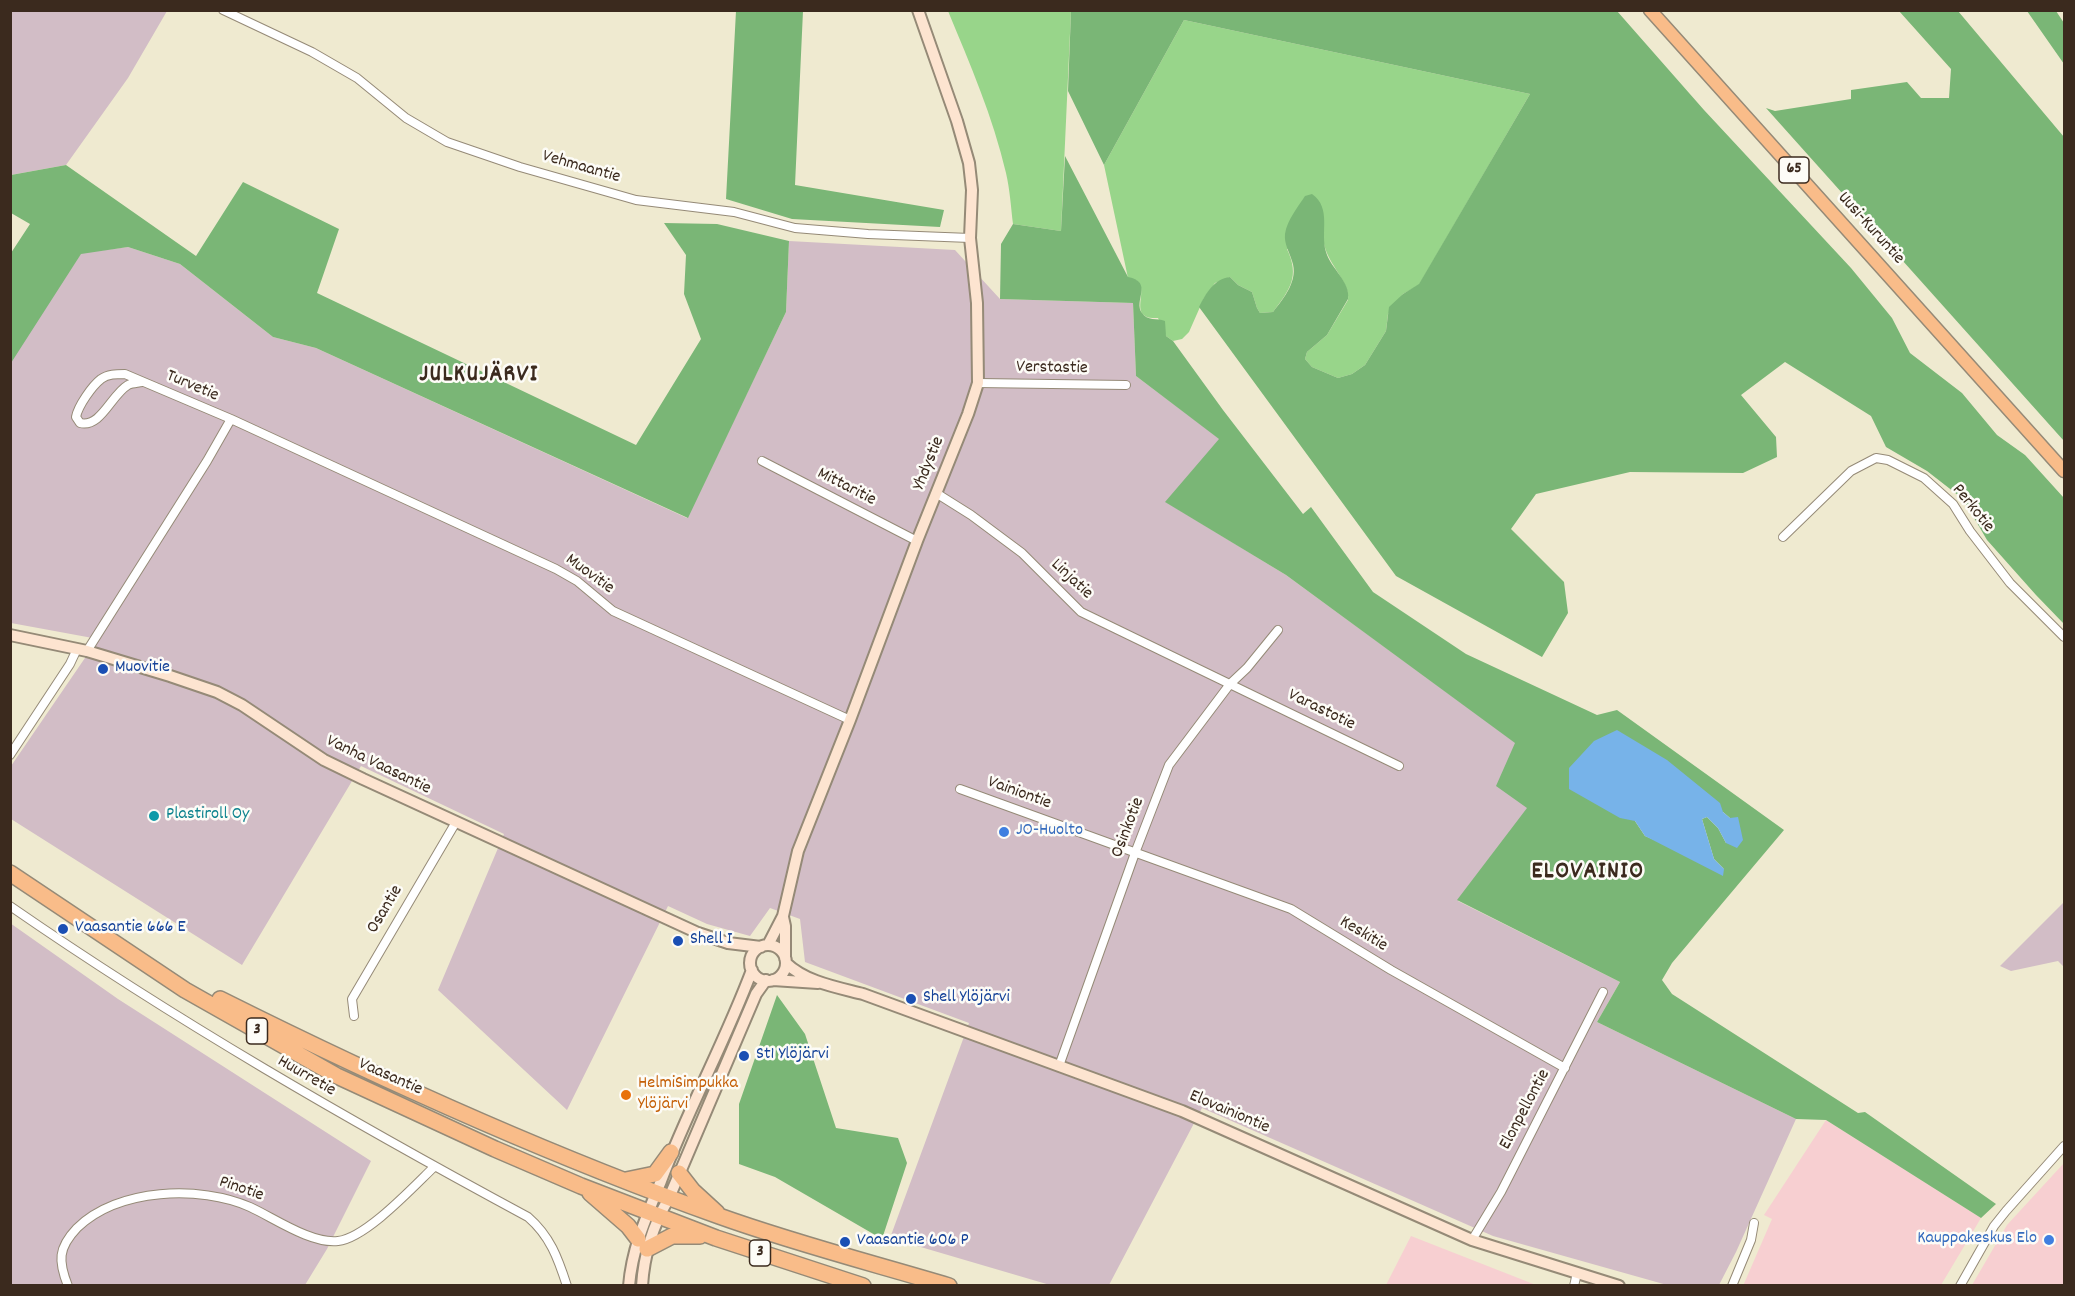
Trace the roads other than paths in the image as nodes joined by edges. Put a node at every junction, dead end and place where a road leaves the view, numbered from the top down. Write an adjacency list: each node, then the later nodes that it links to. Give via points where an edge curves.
1 (223, 10): 4 (street, Vehmaantie, via 357,78 406,118 447,142 520,167 636,200 734,212 795,228)
2 (918, 10): 4 (main road, Yhdystie, via 969,163)
3 (1650, 10): 10 (main road, Uusi-Kuruntie / 65)
4 (970, 238): 6 (main road, Yhdystie, via 977,303)
5 (142, 382): 5 (street, Turvetie, via 125,374 101,378 76,417 80,423 94,421 119,392 129,384); 8 (street, Turvetie)
6 (978, 383): 7 (street, Verstastie); 11 (main road, Yhdystie)
7 (1126, 385)
8 (231, 419): 17 (street); 19 (street, Muovitie, via 556,569 613,611)
9 (762, 461): 13 (street, Mittaritie)
10 (2064, 471)
11 (936, 493): 13 (main road, Yhdystie); 18 (street, Linjatie, via 1022,553 1081,612)
12 (1783, 537): 16 (street, Perkotie, via 1851,471 1876,458 1888,460 1924,478 1953,504 2010,583)
13 (917, 541): 19 (main road, Yhdystie)
14 (1278, 630): 18 (street, Osinkotie)
15 (10, 634): 17 (main road, Vanha Vaasantie)
16 (2064, 638)
17 (82, 650): 20 (street); 23 (main road, Vanha Vaasantie, via 217,692 324,760)
18 (1230, 684): 21 (street, Varastotie); 24 (street, Osinkotie, via 1169,765)
19 (850, 720): 27 (main road, Yhdystie, via 798,851)
20 (10, 755)
21 (1399, 766)
22 (960, 789): 24 (street, Vainiontie)
23 (456, 822): 28 (main road, Vanha Vaasantie, via 682,926); 36 (street, Osantie, via 352,999)
24 (1135, 853): 37 (street, Osinkotie); 38 (street, Keskitie, via 1291,909)
25 (10, 873): 30 (highway, Vaasantie / 3)
26 (10, 906): 41 (street, Huurretie, via 268,1072)
27 (783, 916): 29 (main road, Yhdystie); 31 (main road, Yhdystie)
28 (728, 943): 29 (main road, Vanha Vaasantie); 32 (main road, Vanha Vaasantie)
29 (765, 946): 31 (main road, via 777,948); 32 (main road, via 753,954)
30 (132, 953): 43 (highway, Vaasantie / 3, via 321,1050); 44 (highway, Vaasantie / 3, via 185,990 337,1076)
31 (785, 960): 33 (main road, via 783,972); 34 (main road, Elovainiontie, via 792,969)
32 (751, 966): 33 (main road, via 758,977); 40 (main road, via 738,1006)
33 (770, 980): 34 (main road, Elovainiontie); 42 (main road, via 756,994)
34 (821, 983): 37 (main road, Elovainiontie, via 863,994)
35 (1603, 992): 38 (street, Elonpellontie)
36 (354, 1016)
37 (1059, 1066): 50 (main road, Elovainiontie, via 1225,1128)
38 (1565, 1068): 50 (street, Elonpellontie)
39 (2064, 1146): 62 (street, via 1994,1226)
40 (671, 1152): 43 (highway, via 655,1174); 45 (main road)
41 (434, 1167): 53 (street, Pinotie, via 375,1222 340,1241 320,1239 248,1206 213,1195 174,1193 122,1203 96,1214 68,1238 60,1254); 54 (street, Huurretie, via 528,1216 553,1247)
42 (680, 1173): 45 (main road); 47 (highway)
43 (625, 1180): 45 (highway, Vaasantie / 3)
44 (581, 1186): 46 (highway, Vaasantie / 3); 51 (highway)
45 (662, 1195): 46 (main road); 47 (highway, Vaasantie / 3)
46 (653, 1213): 49 (highway, Vaasantie / 3); 51 (main road)
47 (721, 1217): 58 (highway, Vaasantie / 3)
48 (1754, 1223): 61 (street)
49 (716, 1238): 51 (highway, via 686,1234); 57 (highway, Vaasantie / 3)
50 (1472, 1240): 52 (main road, Elovainiontie)
51 (643, 1244): 55 (main road); 56 (main road)
52 (1577, 1273): 59 (street); 60 (main road, Elovainiontie)
53 (68, 1286)
54 (567, 1286)
55 (629, 1286)
56 (642, 1286)
57 (863, 1286)
58 (949, 1286)
59 (1574, 1286)
60 (1619, 1286)
61 (1732, 1286)
62 (1960, 1286)

